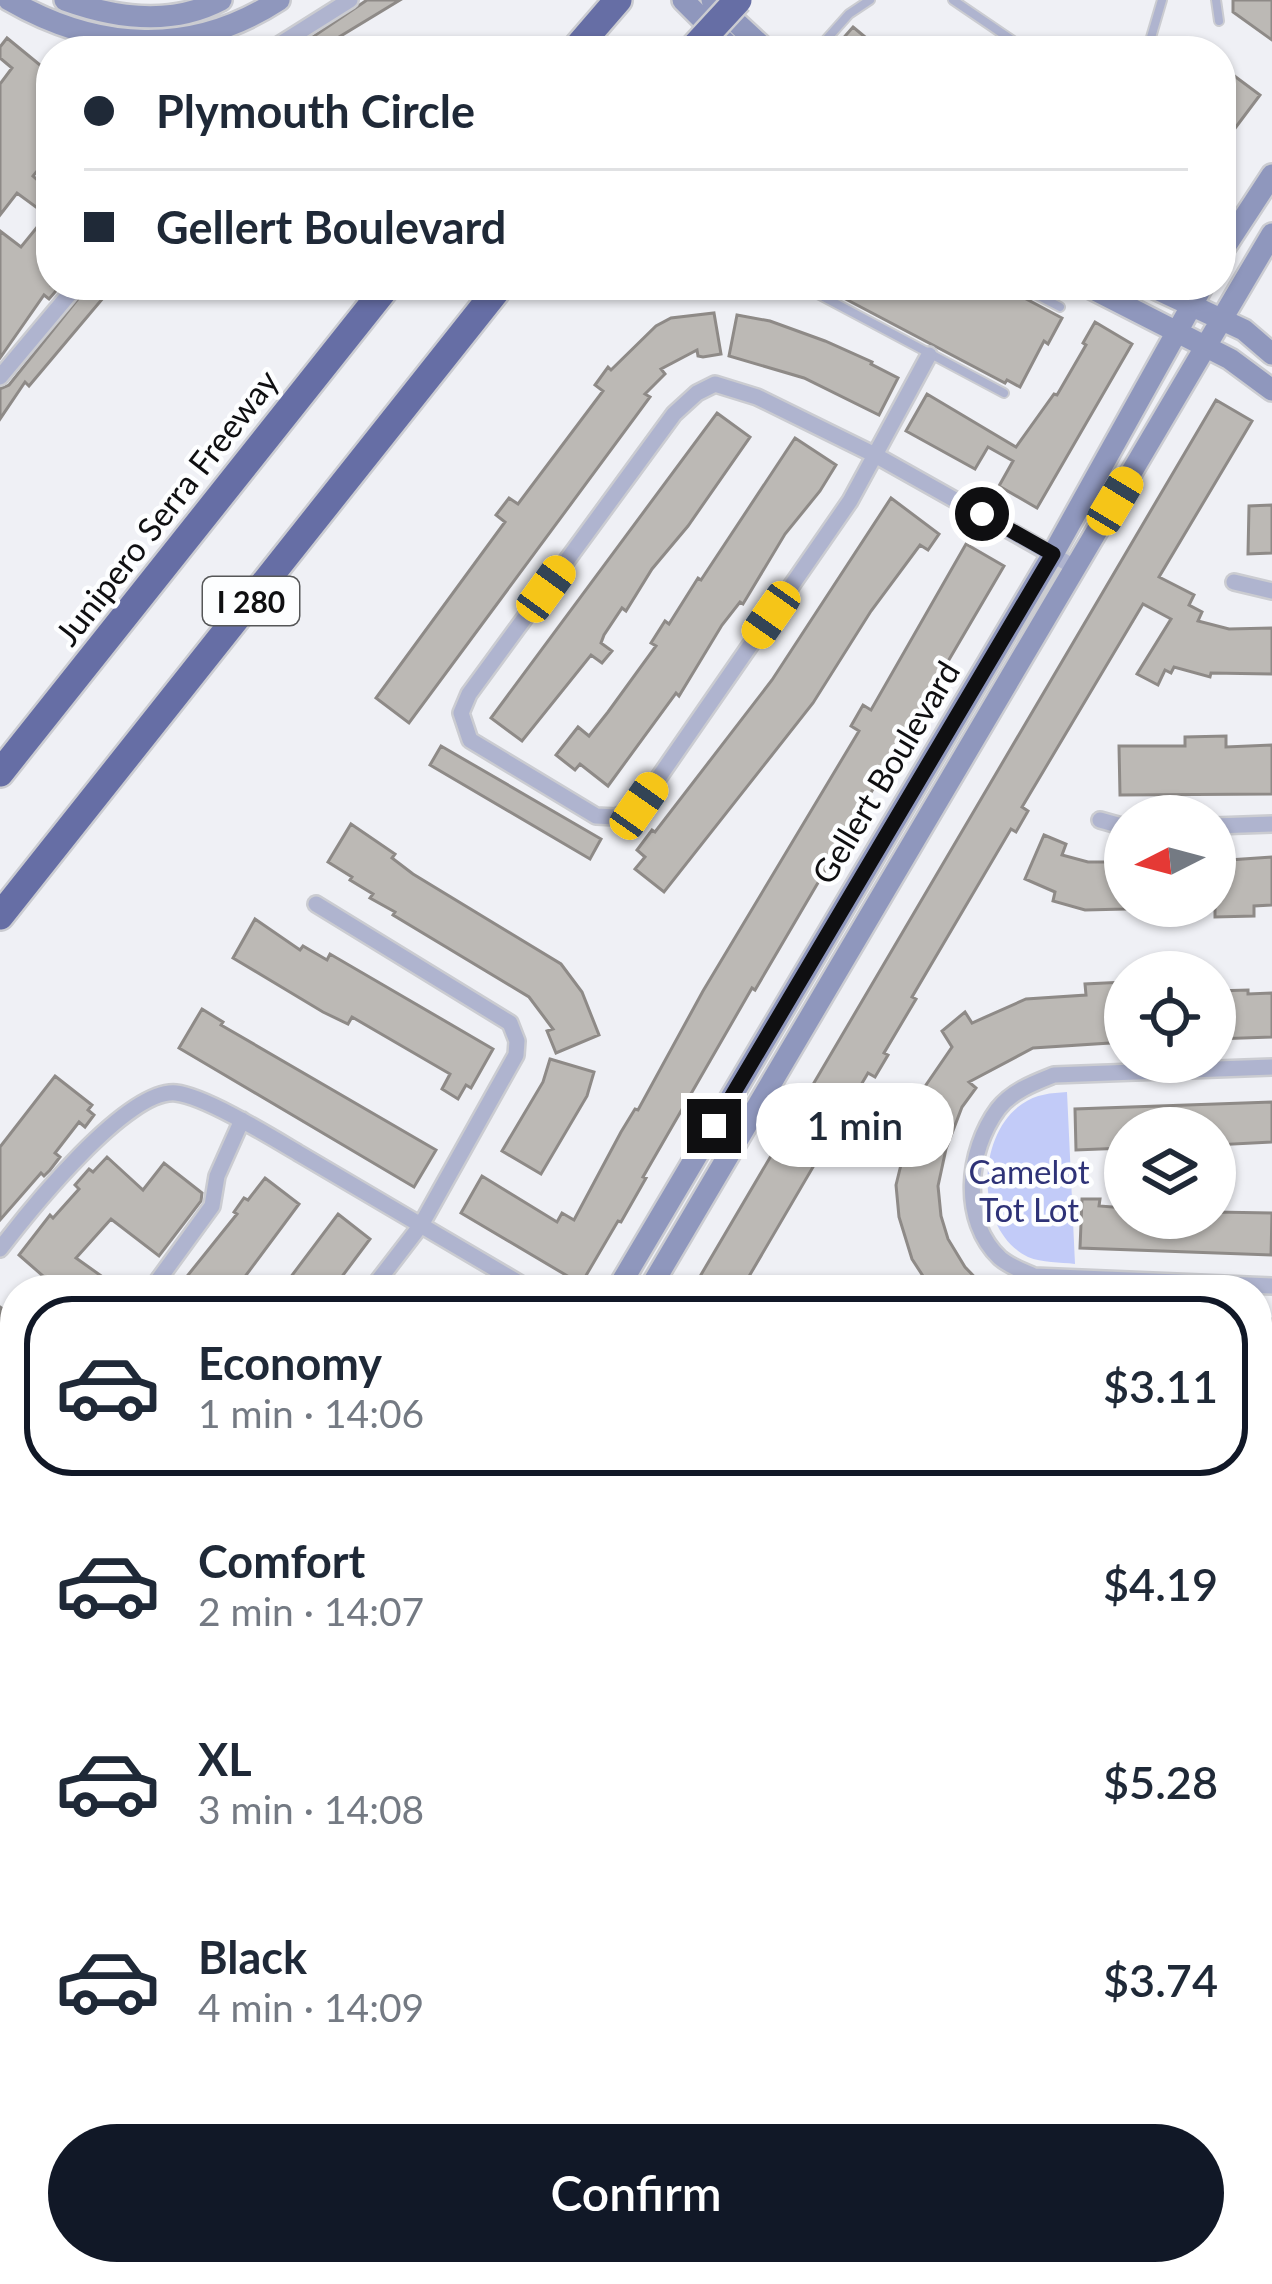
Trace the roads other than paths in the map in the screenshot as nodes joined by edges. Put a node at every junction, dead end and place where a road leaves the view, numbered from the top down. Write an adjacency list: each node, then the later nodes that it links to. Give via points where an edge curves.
1 (9, 0): 16 (main road)
2 (65, 0): 14 (main road)
3 (221, 0): 14 (main road, via 168,16)
4 (279, 0): 17 (main road)
5 (350, 0): 18 (street)
6 (683, 0): 21 (main road)
7 (712, 0): 22 (main road)
8 (738, 0): 20 (highway, bridge)
9 (869, 0): 23 (lane)
10 (953, 0): 24 (lane)
11 (1162, 0): 25 (lane)
12 (1216, 0): 15 (lane)
13 (613, 5): 19 (highway)
14 (115, 7)
15 (1219, 20)
16 (88, 36)
17 (198, 36)
18 (293, 36)
19 (587, 36)
20 (705, 36)
21 (719, 36)
22 (750, 36)
23 (829, 36)
24 (1006, 36)
25 (1151, 36)
26 (1272, 175): 27 (main road)
27 (1236, 230)
28 (1272, 234): 29 (main road, Gellert Boulevard)
29 (1236, 297)
30 (64, 300): 46 (street)
31 (376, 300): 54 (highway, Junipero Serra Freeway / I 280)
32 (489, 300): 60 (highway, I 280)
33 (828, 300): 45 (lane)
34 (1047, 300): 40 (lane)
35 (1114, 300): 42 (main road)
36 (1179, 300): 39 (main road)
37 (1194, 300): 39 (main road, Gellert Boulevard)
38 (1234, 300): 41 (main road, Gellert Boulevard)
39 (1191, 306): 41 (main road); 42 (main road, Gellert Boulevard)
40 (1060, 307)
41 (1223, 320): 43 (main road, Gellert Boulevard); 44 (main road)
42 (1177, 333): 43 (main road); 50 (main road, Gellert Boulevard)
43 (1205, 346): 47 (main road); 51 (main road, Gellert Boulevard)
44 (1272, 354)
45 (929, 355): 48 (lane); 49 (street)
46 (0, 377)
47 (1272, 390)
48 (1004, 393)
49 (875, 455): 49 (street, via 757,397 715,384 697,393 470,694 461,713 470,740 596,816 639,806); 50 (street)
50 (1053, 554): 51 (street); 68 (main road, Gellert Boulevard)
51 (1076, 568): 69 (main road, Gellert Boulevard)
52 (1234, 582): 53 (street)
53 (1272, 591)
54 (0, 773)
55 (1100, 820): 56 (street)
56 (1104, 821)
57 (1272, 824): 58 (street)
58 (1236, 825)
59 (316, 904): 63 (street, via 510,1023 517,1041)
60 (0, 916)
61 (1272, 1067): 70 (street, via 1064,1075 1024,1088 999,1108 970,1189 981,1233 1002,1260)
62 (242, 1120): 63 (street); 64 (street, via 175,1092 146,1101 105,1130); 65 (street, via 212,1206)
63 (422, 1226): 66 (street); 67 (street)
64 (0, 1249)
65 (162, 1275)
66 (383, 1275)
67 (505, 1275)
68 (626, 1275)
69 (658, 1275)
70 (1032, 1275)

